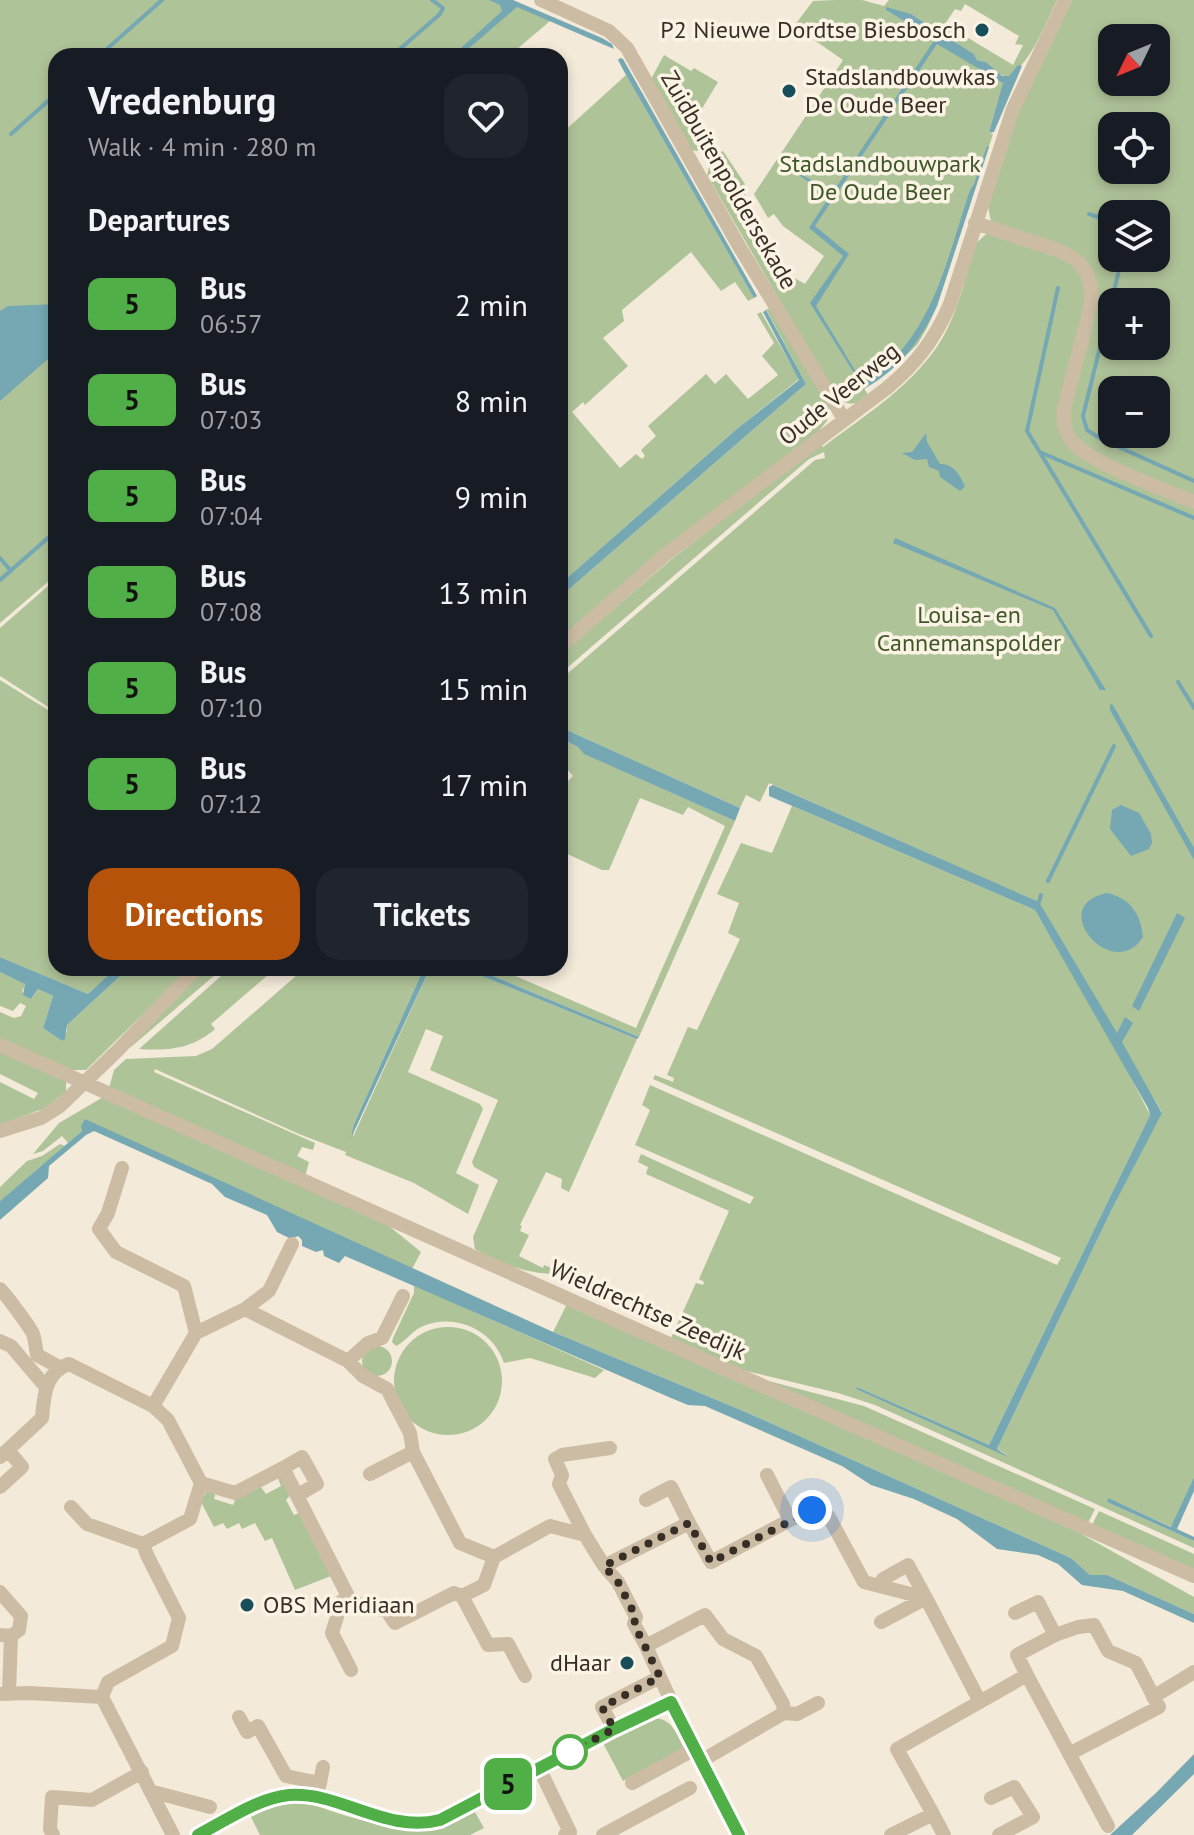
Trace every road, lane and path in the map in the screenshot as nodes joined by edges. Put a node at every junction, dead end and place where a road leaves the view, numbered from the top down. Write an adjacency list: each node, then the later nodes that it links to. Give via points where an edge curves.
1 (541, 0): 4 (street, Zuidbuitenpoldersekade, via 609,31 627,48)
2 (1065, 0): 3 (street, Oude Veerweg, via 1013,109)
3 (975, 223): 4 (street, Oude Veerweg, via 950,304 932,340 903,375); 5 (street, via 1066,253 1089,275 1090,308 1064,409 1071,440 1086,454)
4 (844, 419): 6 (street, Oude Veerweg, via 665,555)
5 (1194, 502)
6 (568, 640)
7 (189, 976): 9 (street)
8 (0, 1045): 9 (street, Wieldrechtse Zeedijk)
9 (84, 1082): 10 (street, via 41,1118); 39 (street, Wieldrechtse Zeedijk)
10 (0, 1131)
11 (122, 1168): 16 (street, via 99,1229 116,1252 184,1286)
12 (292, 1244): 15 (street, via 269,1291)
13 (0, 1289): 19 (street, via 33,1331 37,1355)
14 (403, 1296): 18 (street, via 382,1338)
15 (245, 1309): 16 (street); 18 (street)
16 (196, 1333): 21 (street)
17 (0, 1341): 20 (street, via 11,1346)
18 (348, 1361): 23 (street, via 387,1389 410,1433)
19 (59, 1367): 20 (street); 21 (street, via 69,1364)
20 (45, 1386): 24 (street, via 42,1418)
21 (153, 1406): 28 (street, via 168,1420)
22 (610, 1448): 35 (street, via 555,1459 562,1475 559,1484)
23 (413, 1452): 26 (street); 37 (street, via 460,1543)
24 (4, 1453): 29 (street, via 22,1467)
25 (283, 1468): 28 (street, via 235,1493); 30 (street); 30 (street, via 302,1457 317,1484)
26 (370, 1474)
27 (767, 1475): 33 (street)
28 (201, 1483): 36 (street, via 190,1519)
29 (0, 1487)
30 (298, 1495): 43 (street)
31 (646, 1500): 34 (street, via 671,1487)
32 (71, 1507): 36 (street, via 87,1524)
33 (790, 1520): 34 (street, via 711,1562); 40 (street, via 812,1510 818,1520 829,1517 864,1582)
34 (689, 1523): 38 (street)
35 (585, 1535): 37 (street, via 550,1526); 38 (street)
36 (143, 1544): 56 (street, via 179,1618 176,1632 172,1646 108,1682)
37 (494, 1557): 42 (street, via 484,1585)
38 (604, 1566): 49 (street, via 618,1582)
39 (1194, 1576)
40 (880, 1586): 44 (street); 44 (street, via 908,1565)
41 (0, 1592): 48 (street, via 21,1616 19,1630)
42 (462, 1596): 43 (street, via 454,1593 395,1623 387,1611); 53 (street, via 488,1645 508,1644)
43 (348, 1597): 50 (street, via 332,1633)
44 (926, 1598): 46 (street); 59 (street)
45 (1015, 1613): 47 (street, via 1038,1602)
46 (881, 1622)
47 (1055, 1635): 52 (street, via 1017,1655); 57 (street, via 1094,1625 1108,1651 1136,1663)
48 (6, 1636): 55 (street)
49 (646, 1646): 54 (street); 61 (street, via 705,1615 723,1639 756,1656)
50 (351, 1670)
51 (1194, 1672): 57 (street)
52 (1027, 1675): 59 (street); 64 (street)
53 (525, 1676)
54 (660, 1677): 58 (street); 63 (street, via 602,1707)
55 (5, 1693): 56 (street)
56 (102, 1697): 68 (street)
57 (1153, 1697): 64 (street, via 1159,1707)
58 (671, 1702): 63 (street); 65 (street)
59 (980, 1702): 75 (street, via 897,1749)
60 (818, 1703): 61 (street, via 797,1714)
61 (784, 1713): 65 (street)
62 (239, 1717): 72 (street, via 247,1732 258,1726 286,1776)
63 (614, 1729): 67 (street)
64 (1069, 1754): 76 (street)
65 (698, 1755): 69 (street); 82 (street)
66 (323, 1767): 72 (street)
67 (539, 1768): 72 (street, via 448,1817 426,1823 404,1823); 77 (street)
68 (142, 1772): 71 (street); 78 (street, via 92,1800 52,1797)
69 (632, 1783)
70 (690, 1788): 81 (street)
71 (150, 1791): 74 (street); 79 (street)
72 (318, 1791): 80 (street, via 273,1798)
73 (991, 1798): 85 (street, via 1014,1787 1033,1817)
74 (210, 1807)
75 (933, 1814): 83 (street); 84 (street)
76 (1108, 1826)
77 (570, 1834)
78 (53, 1835)
79 (173, 1835)
80 (198, 1835)
81 (603, 1835)
82 (739, 1835)
83 (891, 1835)
84 (944, 1835)
85 (999, 1835)

